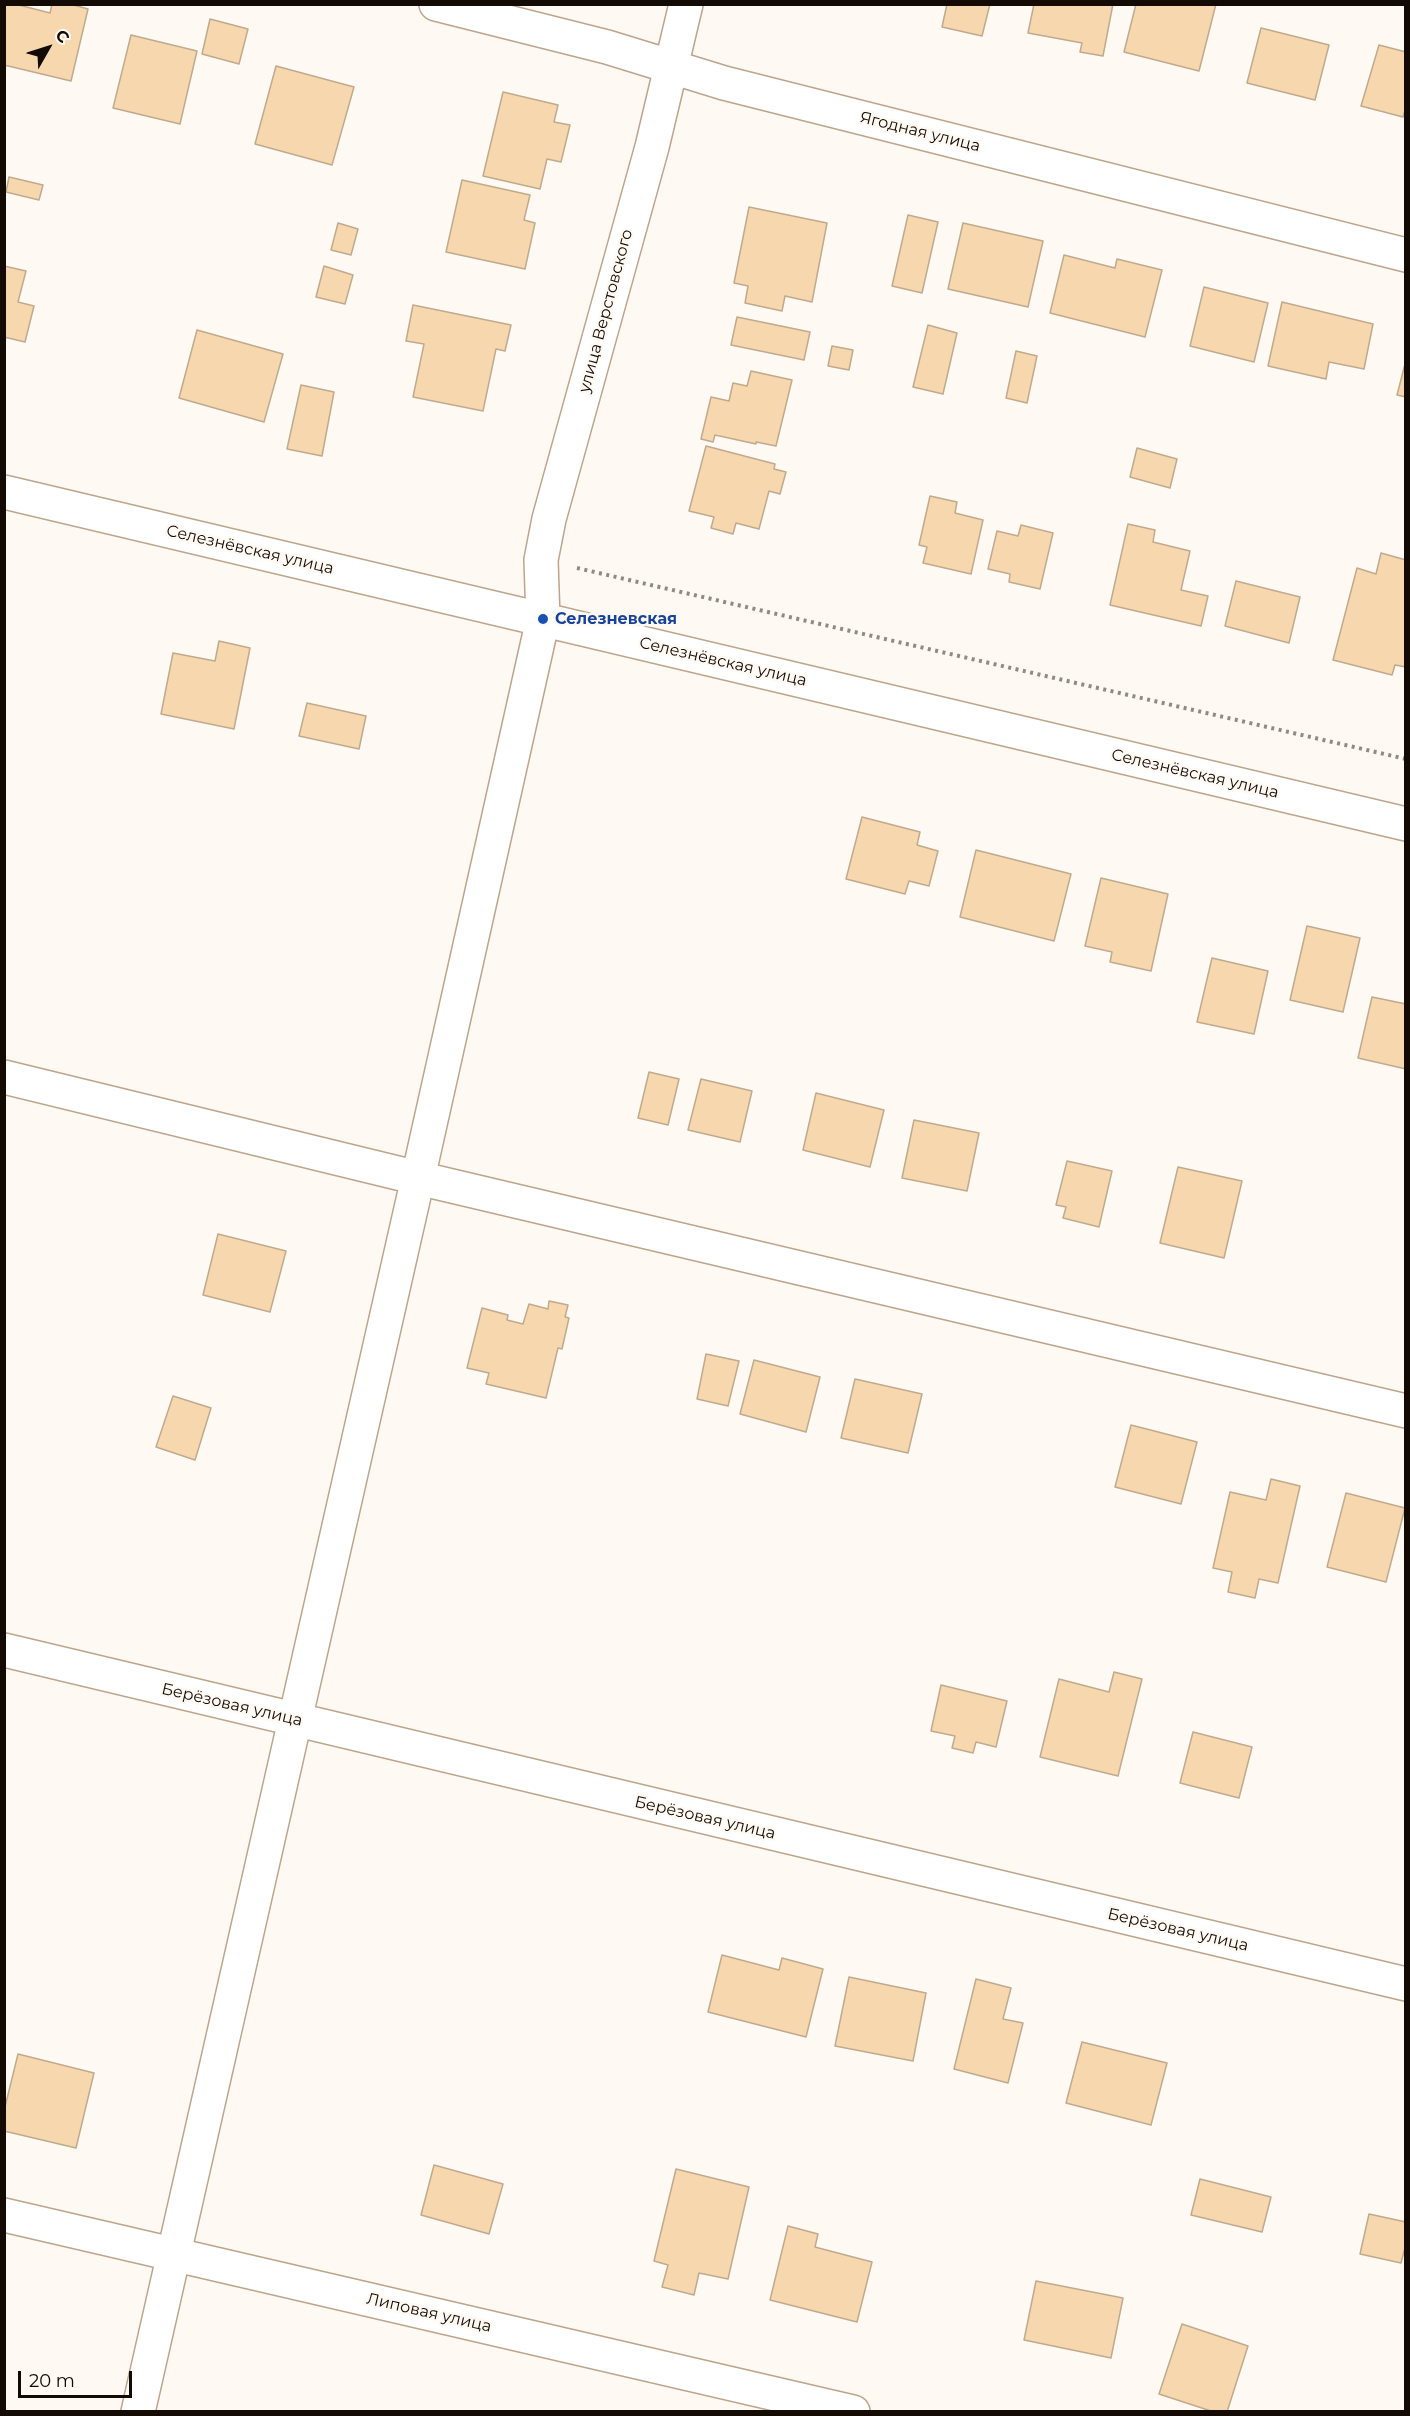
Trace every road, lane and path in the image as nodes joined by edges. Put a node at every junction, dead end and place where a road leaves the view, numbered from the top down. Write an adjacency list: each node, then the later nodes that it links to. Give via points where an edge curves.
1 (436, 4): 3 (street, Ягодная улица)
2 (686, 4): 3 (street, улица Верстовского)
3 (671, 66): 4 (street, Ягодная улица, via 736,86); 6 (street, улица Верстовского)
4 (1406, 255)
5 (4, 492): 7 (street, Селезнёвская улица)
6 (541, 560): 7 (street, улица Верстовского); 8 (path)
7 (543, 619): 9 (street, Селезнёвская улица); 11 (street, улица Верстовского)
8 (1406, 759)
9 (1406, 824)
10 (4, 1077): 11 (street)
11 (418, 1178): 12 (street); 14 (street, улица Верстовского)
12 (1406, 1412)
13 (4, 1650): 14 (street, Берёзовая улица)
14 (296, 1720): 15 (street, Берёзовая улица); 17 (street, улица Верстовского)
15 (1406, 1984)
16 (4, 2215): 17 (street, Липовая улица)
17 (174, 2254): 18 (street, улица Верстовского); 19 (street, Липовая улица)
18 (138, 2412)
19 (853, 2412)

